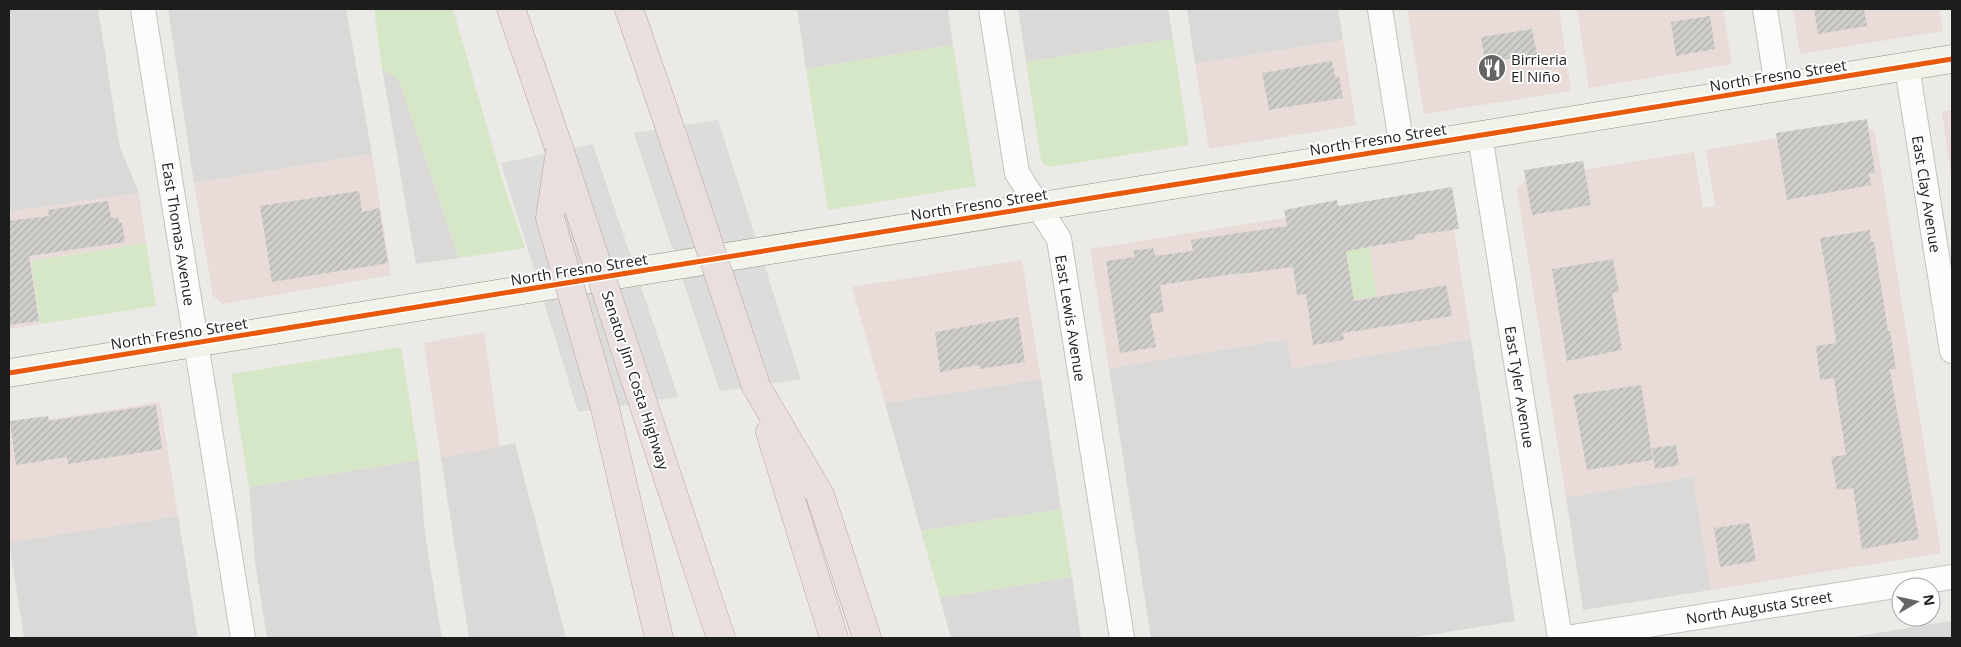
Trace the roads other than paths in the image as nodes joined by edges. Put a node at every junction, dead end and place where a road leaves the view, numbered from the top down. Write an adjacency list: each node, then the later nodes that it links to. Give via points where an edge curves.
1 (143, 9): 14 (street, East Thomas Avenue)
2 (511, 9): 12 (highway, Senator Jim Costa Highway)
3 (629, 9): 17 (highway, bridge)
4 (991, 9): 13 (street, East Lewis Avenue, via 1017,173)
5 (1380, 9): 11 (street)
6 (1765, 9): 9 (street)
7 (1952, 59): 8 (main road, North Fresno Street)
8 (1907, 67): 9 (main road, North Fresno Street); 15 (street, East Clay Avenue)
9 (1778, 88): 10 (main road, North Fresno Street)
10 (1480, 136): 11 (main road, North Fresno Street); 25 (street, East Tyler Avenue)
11 (1402, 148): 13 (main road, North Fresno Street)
12 (560, 151): 20 (highway, bridge, via 550,218 605,408); 21 (highway, Senator Jim Costa Highway, bridge)
13 (1038, 207): 14 (main road, North Fresno Street); 24 (street, East Lewis Avenue, via 1059,239)
14 (197, 343): 16 (main road, North Fresno Street); 19 (street, East Thomas Avenue)
15 (1952, 350)
16 (9, 373)
17 (756, 386): 22 (highway); 23 (highway, via 820,495)
18 (1952, 577): 26 (street, North Augusta Street)
19 (243, 638)
20 (660, 638)
21 (721, 638)
22 (834, 638)
23 (867, 638)
24 (1122, 638)
25 (1560, 638)
26 (1566, 638)

